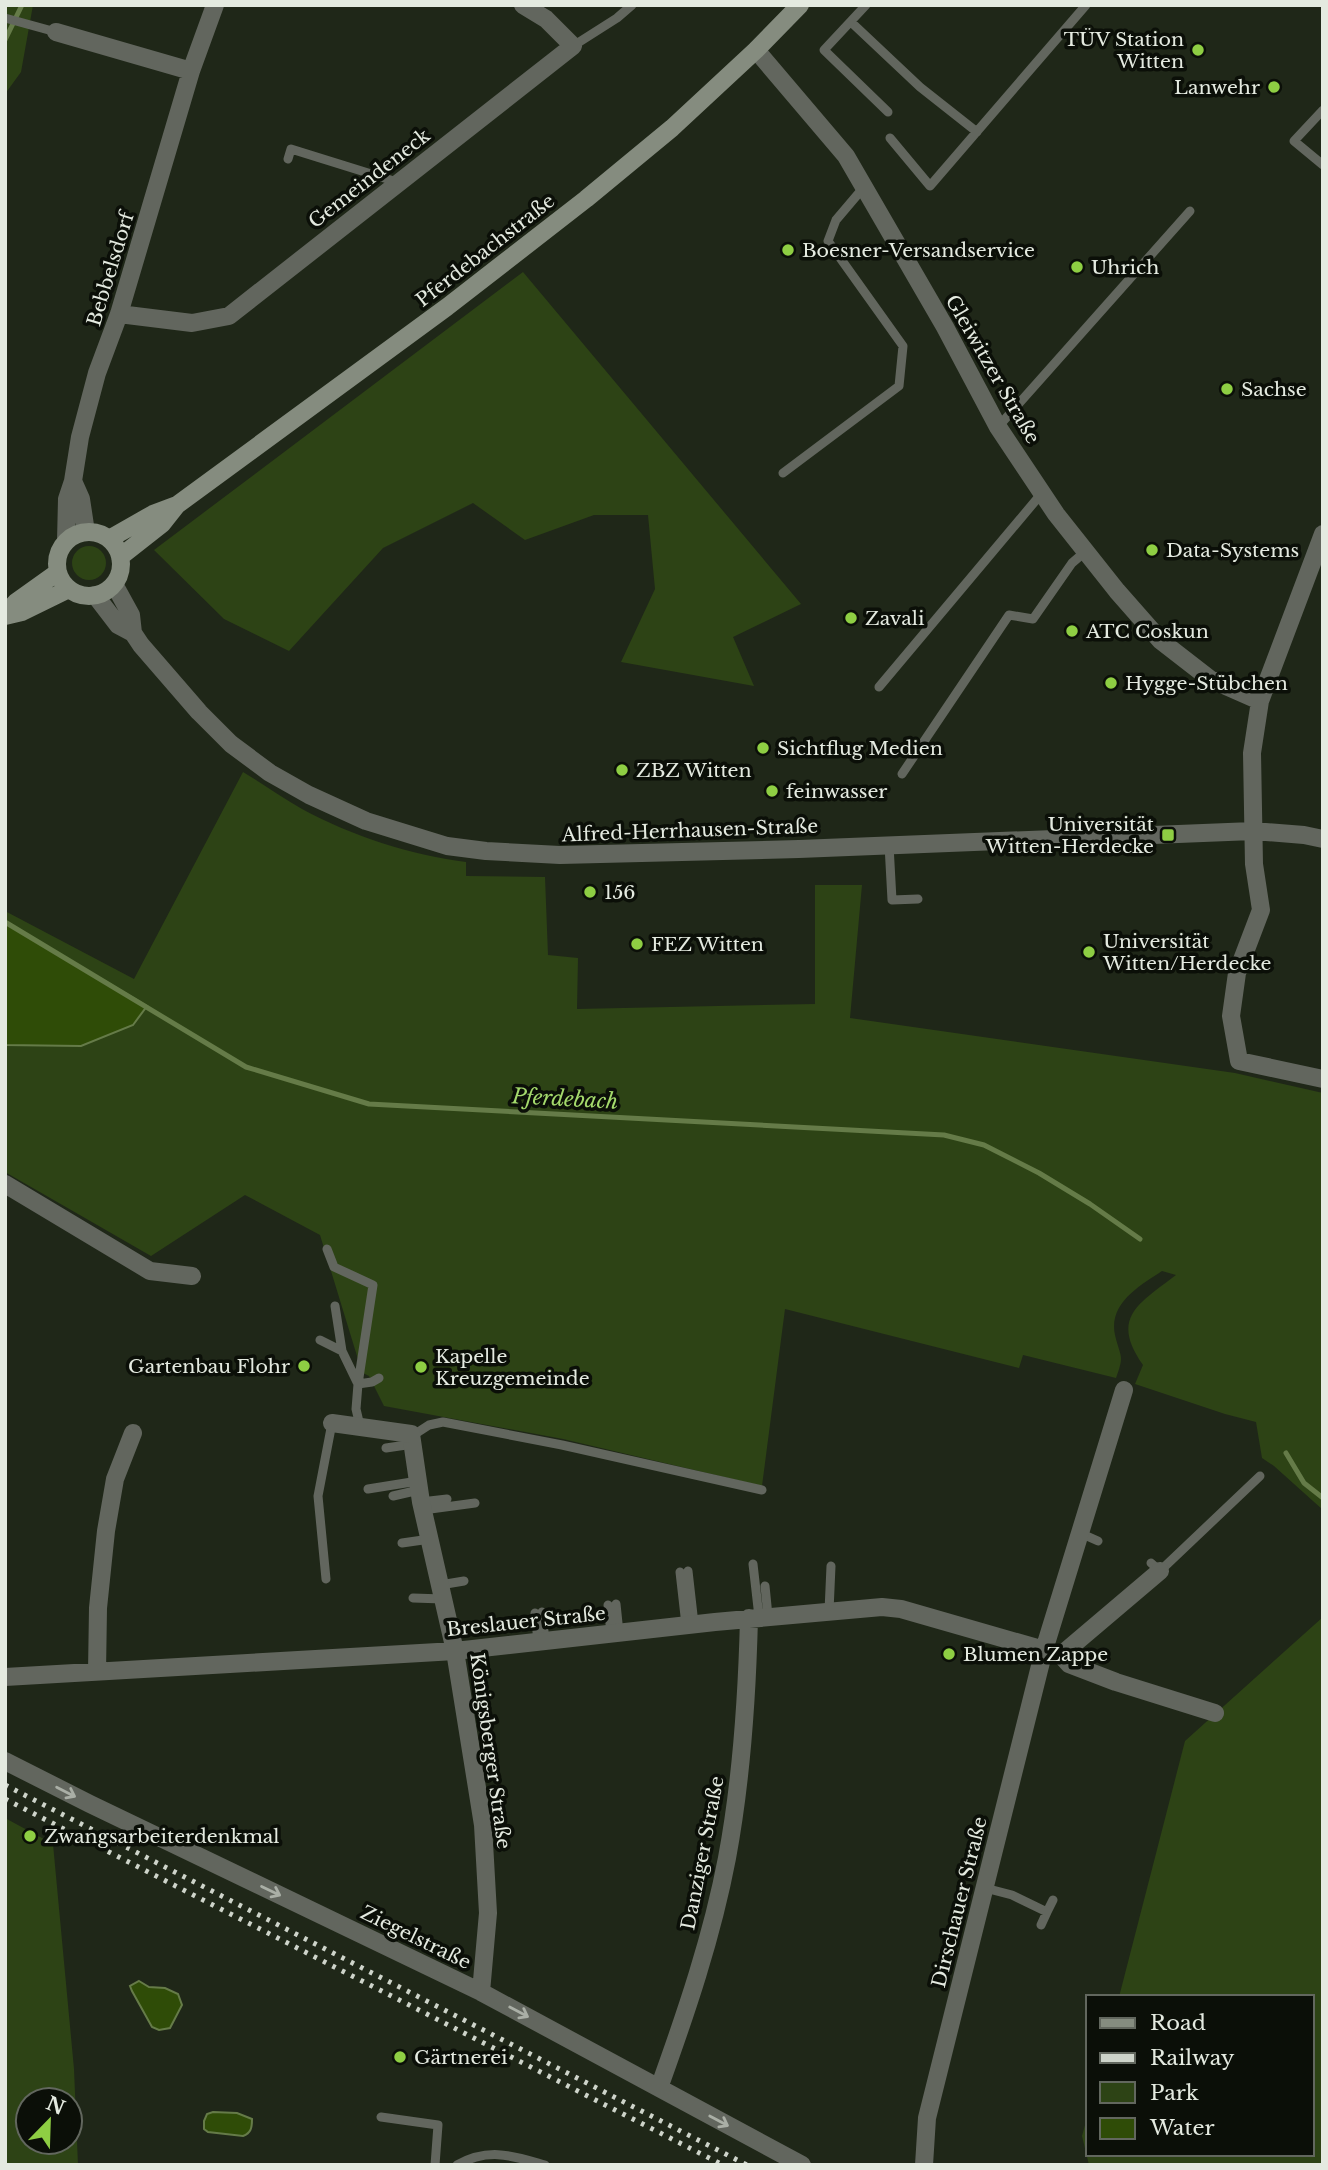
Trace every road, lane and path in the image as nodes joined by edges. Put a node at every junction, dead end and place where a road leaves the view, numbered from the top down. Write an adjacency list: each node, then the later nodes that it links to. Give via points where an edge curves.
1 (215, 5): 12 (street, Bebbelsdorf)
2 (523, 5): 10 (street, via 546,19)
3 (632, 5): 10 (lane)
4 (800, 5): 11 (main road, Pferdebachstraße)
5 (866, 5): 8 (lane)
6 (1086, 5): 15 (lane)
7 (7, 18): 9 (lane)
8 (851, 22): 14 (lane, via 824,50); 15 (lane, via 920,87)
9 (56, 32): 12 (street)
10 (573, 46): 19 (street, Gemeindeneck)
11 (756, 50): 20 (street, Gleiwitzer Straße, via 846,156); 27 (main road, Pferdebachstraße, via 672,128 575,208)
12 (191, 71): 22 (street, Bebbelsdorf)
13 (1323, 110): 18 (lane, via 1294,141)
14 (888, 112)
15 (977, 132): 16 (lane, via 930,186)
16 (890, 138)
17 (288, 159): 19 (lane, via 291,149)
18 (1323, 165)
19 (397, 182): 22 (street, Gemeindeneck, via 229,316 192,323)
20 (864, 187): 23 (street, Gleiwitzer Straße); 24 (lane, via 836,220 828,242 903,346 899,386)
21 (1190, 211): 23 (lane)
22 (119, 314): 25 (street, Bebbelsdorf, via 97,373)
23 (998, 427): 26 (street, Gleiwitzer Straße)
24 (783, 473)
25 (73, 481): 28 (street, Bebbelsdorf); 31 (street, Bebbelsdorf, via 67,499)
26 (1042, 493): 32 (street, Gleiwitzer Straße); 42 (lane)
27 (177, 505): 30 (main road, Pferdebachstraße); 33 (main road, Pferdebachstraße, via 162,524)
28 (86, 532): 30 (main road); 31 (main road)
29 (1323, 534): 35 (street)
30 (109, 539): 33 (main road)
31 (66, 541): 34 (main road, via 57,560)
32 (1086, 551): 43 (street, Gleiwitzer Straße, via 1161,641 1210,679); 44 (lane, via 1072,563 1032,619 1009,615)
33 (120, 557): 36 (main road)
34 (58, 572): 38 (main road); 40 (main road)
35 (1305, 581): 37 (street); 43 (street)
36 (114, 584): 39 (main road); 41 (street, Alfred-Herrhausen-Straße, via 131,615)
37 (1323, 587)
38 (69, 589): 39 (main road); 40 (main road, via 22,612)
39 (95, 595): 41 (street, Alfred-Herrhausen-Straße, via 118,625)
40 (5, 615)
41 (133, 633): 47 (street, Alfred-Herrhausen-Straße, via 180,692 241,752 309,795 408,836 486,851 560,855)
42 (879, 687)
43 (1260, 702): 45 (street, via 1252,753)
44 (902, 774)
45 (1253, 831): 46 (street, Alfred-Herrhausen-Straße); 47 (street, Alfred-Herrhausen-Straße); 49 (street, via 1261,910 1237,973 1231,1016 1239,1061)
46 (1323, 839)
47 (889, 845): 48 (lane, via 892,900)
48 (918, 899)
49 (1323, 1079)
50 (5, 1184): 52 (street, via 150,1271)
51 (327, 1250): 57 (lane, via 334,1267 373,1285)
52 (192, 1276)
53 (335, 1306): 55 (lane)
54 (320, 1340): 55 (lane)
55 (342, 1352): 57 (lane)
56 (379, 1378): 57 (lane)
57 (358, 1384): 60 (lane)
58 (1124, 1390): 71 (street, Dirschauer Straße)
59 (332, 1423): 60 (street); 79 (lane, via 318,1496)
60 (360, 1426): 62 (street, via 411,1434)
61 (133, 1433): 93 (street, via 114,1479 106,1531)
62 (412, 1440): 63 (lane); 66 (lane, via 429,1425 443,1422); 68 (street, Königsberger Straße)
63 (386, 1448)
64 (1261, 1476): 77 (lane)
65 (368, 1489): 68 (lane)
66 (762, 1490)
67 (393, 1496): 68 (lane)
68 (420, 1496): 69 (lane); 70 (lane); 72 (street, Königsberger Straße)
69 (447, 1499)
70 (475, 1503)
71 (1080, 1533): 73 (lane); 92 (street, Dirschauer Straße)
72 (430, 1539): 74 (lane); 82 (street, Königsberger Straße)
73 (1098, 1541)
74 (402, 1543)
75 (753, 1564): 87 (lane)
76 (831, 1566): 85 (lane)
77 (1155, 1567): 92 (street)
78 (684, 1571): 88 (lane)
79 (326, 1579)
80 (464, 1581): 82 (lane)
81 (765, 1586): 87 (lane)
82 (442, 1592): 83 (lane); 91 (street, Königsberger Straße)
83 (413, 1598)
84 (612, 1605): 89 (lane)
85 (829, 1611): 87 (street, Breslauer Straße); 92 (street, Breslauer Straße, via 891,1607)
86 (539, 1613): 90 (lane)
87 (759, 1617): 88 (street, Breslauer Straße); 102 (street, Danziger Straße, via 727,1857 696,1981)
88 (690, 1625): 89 (street, Breslauer Straße)
89 (615, 1633): 90 (street, Breslauer Straße)
90 (542, 1641): 91 (street, Breslauer Straße)
91 (455, 1651): 93 (street, Breslauer Straße); 101 (street, Königsberger Straße, via 483,1825 488,1913)
92 (1052, 1653): 95 (street, via 1116,1682); 97 (street, Dirschauer Straße)
93 (97, 1672): 94 (street, Breslauer Straße)
94 (5, 1677)
95 (1215, 1713)
96 (5, 1761): 101 (street, Ziegelstraße, one-way to 101)
97 (985, 1888): 99 (lane); 108 (street, Dirschauer Straße, via 926,2118)
98 (1053, 1900): 99 (lane)
99 (1048, 1912): 100 (lane)
100 (1041, 1925)
101 (481, 1992): 102 (street, Ziegelstraße, one-way to 102)
102 (659, 2088): 107 (street, Ziegelstraße, one-way to 107)
103 (381, 2116): 104 (lane, via 438,2125)
104 (435, 2165)
105 (457, 2165): 106 (lane, via 485,2154)
106 (545, 2165)
107 (802, 2165)
108 (924, 2165)

